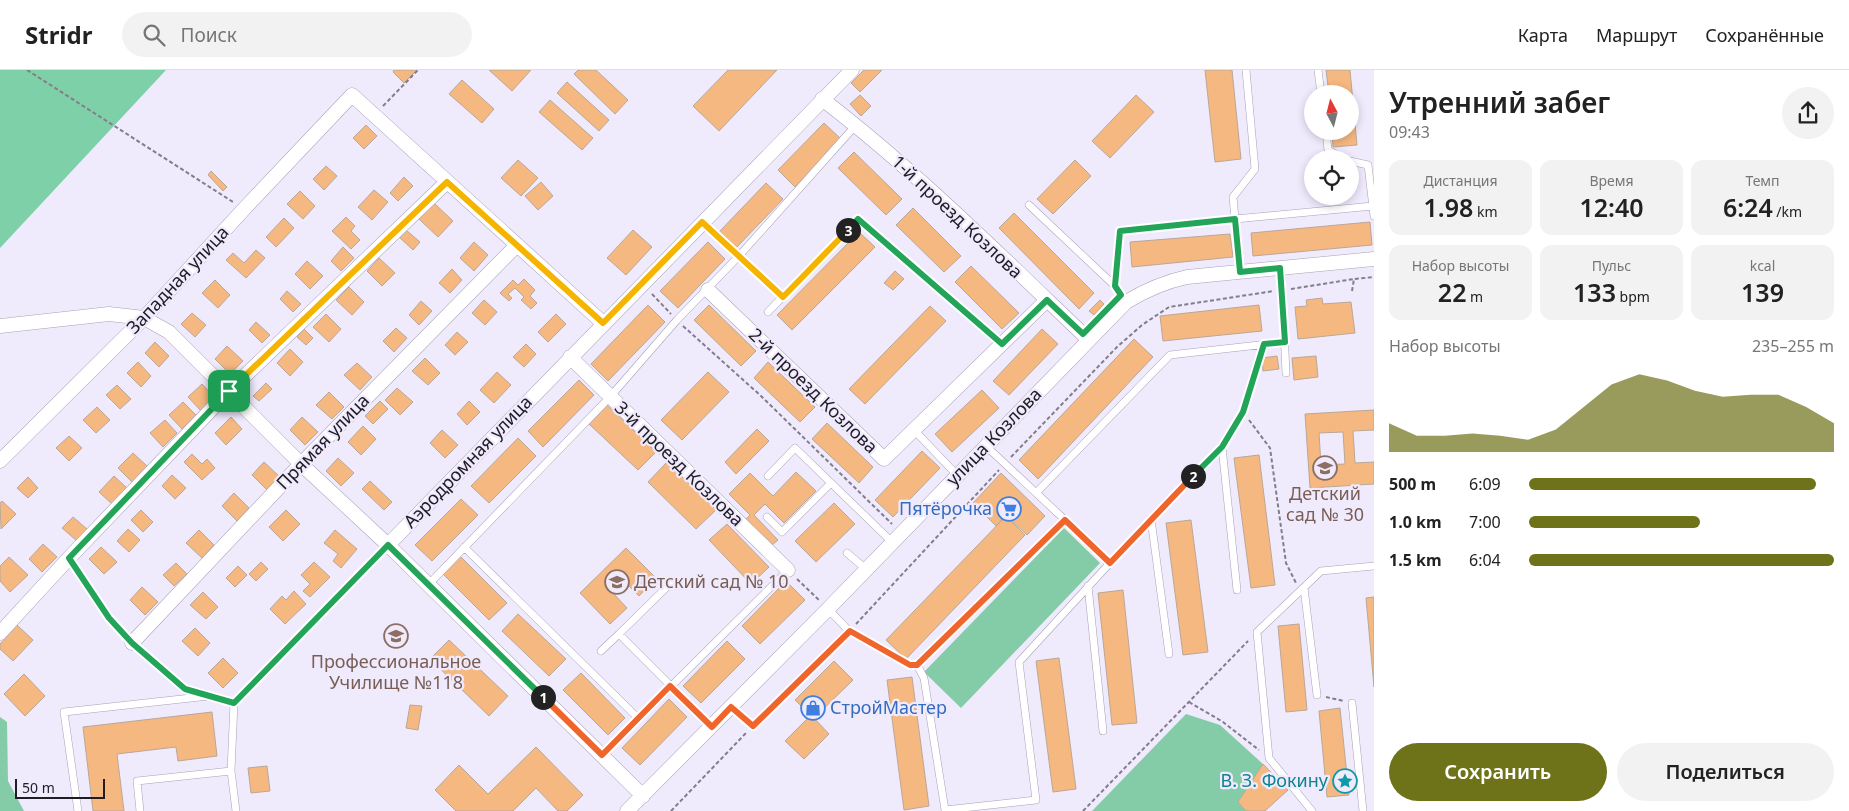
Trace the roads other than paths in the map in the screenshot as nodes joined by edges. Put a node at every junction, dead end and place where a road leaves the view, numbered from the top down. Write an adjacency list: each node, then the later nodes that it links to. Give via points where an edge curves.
1 (852, 70): 5 (street, Аэродромная улица)
2 (1246, 70): 12 (lane, via 1256,169 1234,197)
3 (1318, 70): 4 (lane)
4 (1320, 85)
5 (822, 99): 6 (street, 1-й проезд Козлова); 13 (street, Аэродромная улица)
6 (856, 125): 15 (lane); 22 (street, 1-й проезд Козлова)
7 (1359, 163): 10 (lane, via 1368,165)
8 (447, 182): 14 (street); 25 (street, Западная улица, via 352,95); 34 (street)
9 (1029, 205): 19 (lane)
10 (1373, 206): 11 (lane); 12 (lane)
11 (1374, 216)
12 (1235, 219): 18 (lane); 19 (lane, via 1120,231)
13 (702, 222): 15 (lane); 26 (street, Аэродромная улица)
14 (517, 245): 26 (street); 40 (street, Прямая улица)
15 (738, 257): 20 (lane); 21 (lane)
16 (1374, 259): 17 (street, улица Козлова)
17 (1280, 268): 18 (street, улица Козлова); 29 (lane)
18 (1240, 272): 23 (street, улица Козлова, via 1166,282)
19 (1115, 286): 23 (lane)
20 (708, 290): 35 (lane, via 677,320); 36 (street, 2-й проезд Козлова, via 884,459)
21 (783, 297): 24 (lane); 30 (lane, via 858,219)
22 (1047, 300): 28 (street, 1-й проезд Козлова); 30 (street, 2-й проезд Козлова)
23 (1126, 302): 28 (street, улица Козлова)
24 (768, 312)
25 (144, 318): 27 (street, via 109,314); 34 (street, via 169,332); 39 (street, Западная улица)
26 (603, 323): 32 (street, Аэродромная улица)
27 (0, 326)
28 (1088, 340): 37 (street, улица Козлова)
29 (1285, 342): 31 (lane); 33 (lane)
30 (1002, 344): 36 (street, 2-й проезд Козлова)
31 (1264, 344): 38 (lane, via 1243,412); 44 (lane, via 1170,355)
32 (570, 358): 35 (street, 3-й проезд Козлова); 49 (street, Аэродромная улица)
33 (1286, 373)
34 (229, 391): 40 (street); 52 (street)
35 (610, 397): 50 (lane); 56 (street, 3-й проезд Козлова)
36 (914, 430): 41 (lane)
37 (986, 446): 41 (street, улица Козлова); 44 (lane)
38 (1222, 447): 46 (lane); 60 (lane)
39 (0, 461)
40 (301, 464): 49 (street); 66 (street, Прямая улица)
41 (957, 475): 48 (street, улица Козлова)
42 (768, 476): 43 (lane, via 795,448)
43 (831, 483): 45 (lane, via 782,532); 48 (lane)
44 (1036, 493): 47 (lane)
45 (766, 517)
46 (1151, 519): 53 (lane); 68 (lane)
47 (1065, 520): 53 (lane); 69 (lane)
48 (897, 537): 55 (street, улица Козлова)
49 (388, 545): 58 (street); 74 (lane, Аэродромная улица)
50 (464, 547): 58 (lane); 76 (lane)
51 (847, 553): 55 (lane)
52 (69, 558): 64 (street); 66 (lane, via 109,618)
53 (1110, 563): 59 (lane)
54 (1374, 566): 61 (lane, via 1321,571)
55 (866, 569): 62 (street, улица Козлова)
56 (788, 570): 70 (lane)
57 (671, 583): 65 (lane)
58 (428, 585): 79 (street)
59 (1088, 586): 69 (lane, via 1019,662 1036,800 945,810 924,678); 78 (lane)
60 (1237, 590)
61 (1302, 590): 71 (lane); 87 (lane, via 1257,632 1269,758)
62 (824, 605): 63 (lane); 75 (street, улица Козлова)
63 (850, 631): 69 (lane, via 910,665); 75 (lane, via 753,726)
64 (0, 633)
65 (619, 634): 67 (lane); 70 (lane)
66 (132, 643): 72 (lane, via 185,689)
67 (601, 651)
68 (1169, 654)
69 (917, 665)
70 (670, 686): 76 (lane); 77 (lane)
71 (1317, 694)
72 (209, 696): 74 (lane); 82 (lane, via 64,712)
73 (1352, 702): 88 (lane)
74 (234, 703): 80 (lane)
75 (731, 707): 77 (street, улица Козлова)
76 (638, 720): 79 (lane)
77 (712, 727): 81 (street, улица Козлова)
78 (1103, 731)
79 (602, 755): 81 (street)
80 (231, 771): 83 (lane, via 137,781); 84 (lane)
81 (643, 796): 85 (street, улица Козлова); 86 (street)
82 (78, 811)
83 (140, 811)
84 (236, 811)
85 (628, 811)
86 (640, 811)
87 (1312, 811)
88 (1363, 811)

